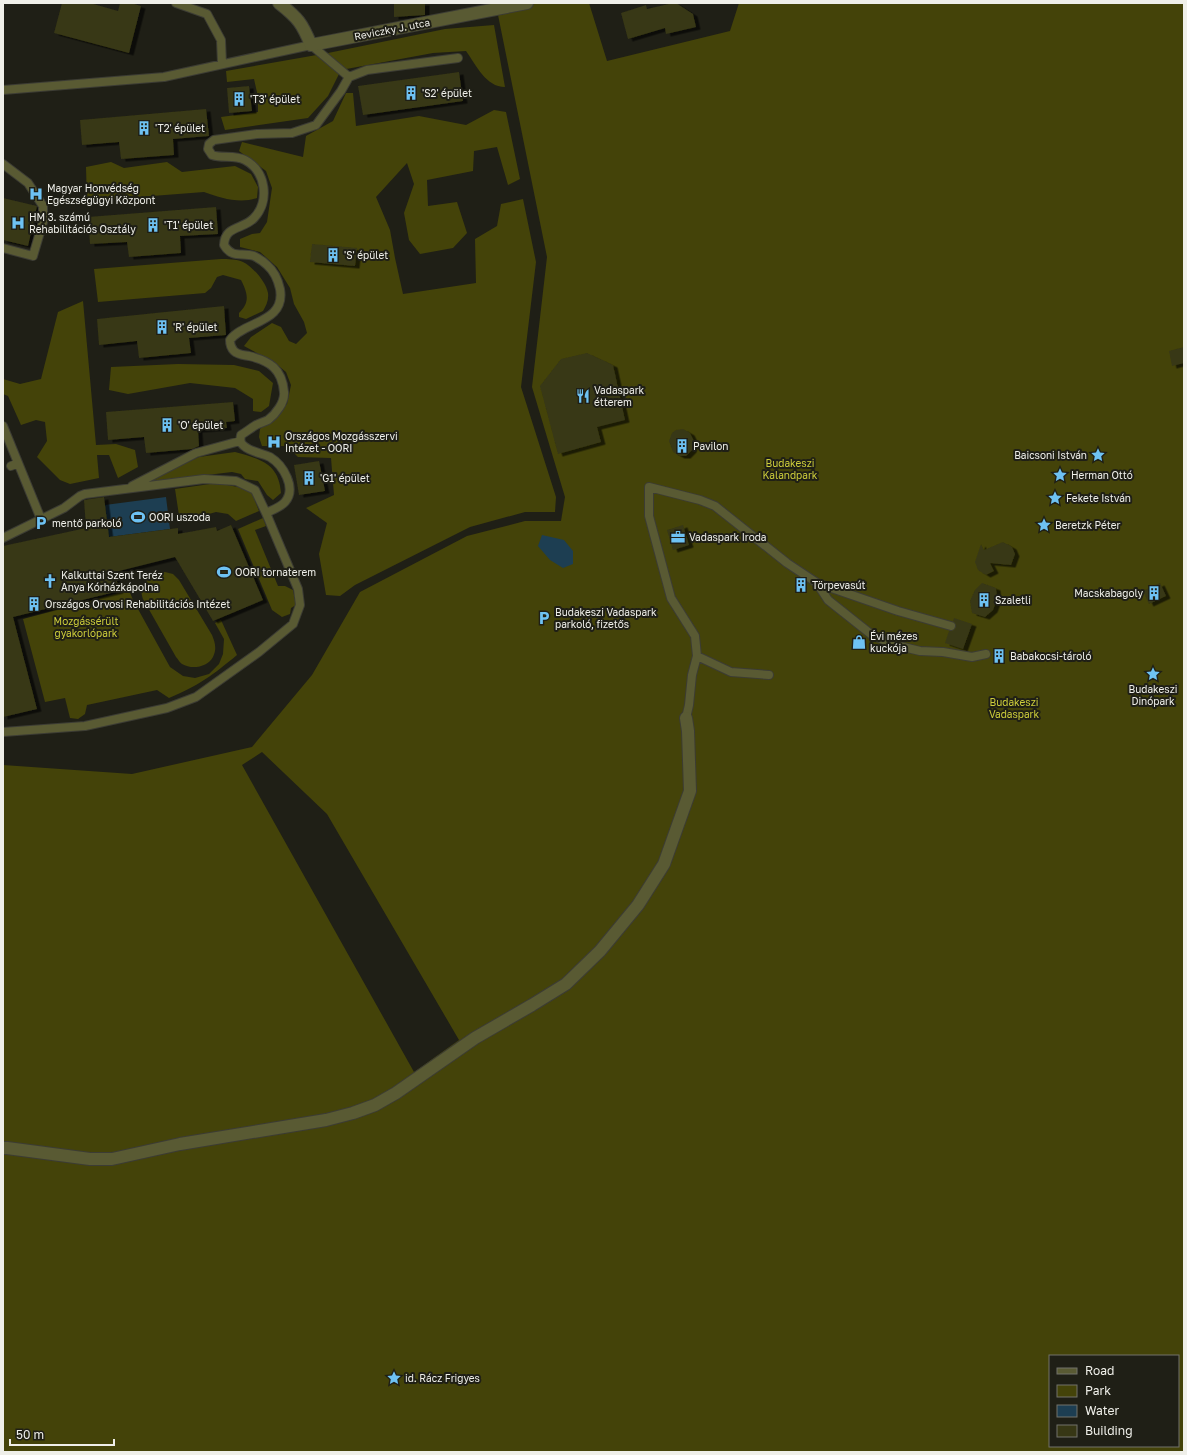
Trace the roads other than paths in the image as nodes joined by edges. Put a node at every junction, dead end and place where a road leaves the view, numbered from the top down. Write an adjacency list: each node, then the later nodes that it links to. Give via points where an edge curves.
1 (176, 3): 6 (lane, via 207,14 221,40)
2 (279, 3): 4 (street, via 294,15 304,28)
3 (527, 3): 4 (street, Reviczky J. utca)
4 (311, 45): 6 (lane); 7 (lane)
5 (458, 58): 7 (lane, via 367,70)
6 (222, 64): 8 (lane, via 164,77)
7 (349, 77): 13 (lane, via 316,124 292,133 257,134 214,140 209,144 208,149 212,155 233,156 246,160 256,169 262,181 264,194 261,207 253,218 227,234 224,245 232,253 254,256 267,265 278,282 280,291 275,310 268,317 234,334 230,340 234,352 272,364 281,375 285,396 281,406 268,420 241,435)
8 (3, 90)
9 (3, 164): 10 (lane, via 28,182 43,206 43,222 33,256)
10 (3, 248)
11 (3, 426): 12 (lane)
12 (5, 437): 16 (lane, via 14,464)
13 (240, 441): 14 (lane, via 196,453); 15 (lane, via 249,450 270,457 279,464 288,479 289,495 285,502)
14 (127, 488): 15 (lane, via 204,479 236,481 255,490); 16 (lane, via 85,494)
15 (266, 513): 24 (lane, via 298,589 300,605 293,624 260,652 196,697 167,708 85,726)
16 (41, 519): 17 (lane)
17 (3, 538)
18 (817, 583): 19 (lane); 20 (lane, via 828,600 872,634 895,645 920,652 943,652 972,657); 21 (lane, via 787,563 715,506 649,487 650,516 671,598 695,636)
19 (951, 626)
20 (986, 654)
21 (697, 656): 22 (lane, via 731,672); 23 (lane)
22 (769, 675)
23 (686, 718): 25 (street, via 690,791 664,864 638,905 600,951 566,984 475,1038 396,1093 375,1105 326,1120 180,1144 112,1159 90,1159)
24 (3, 732)
25 (3, 1148)

